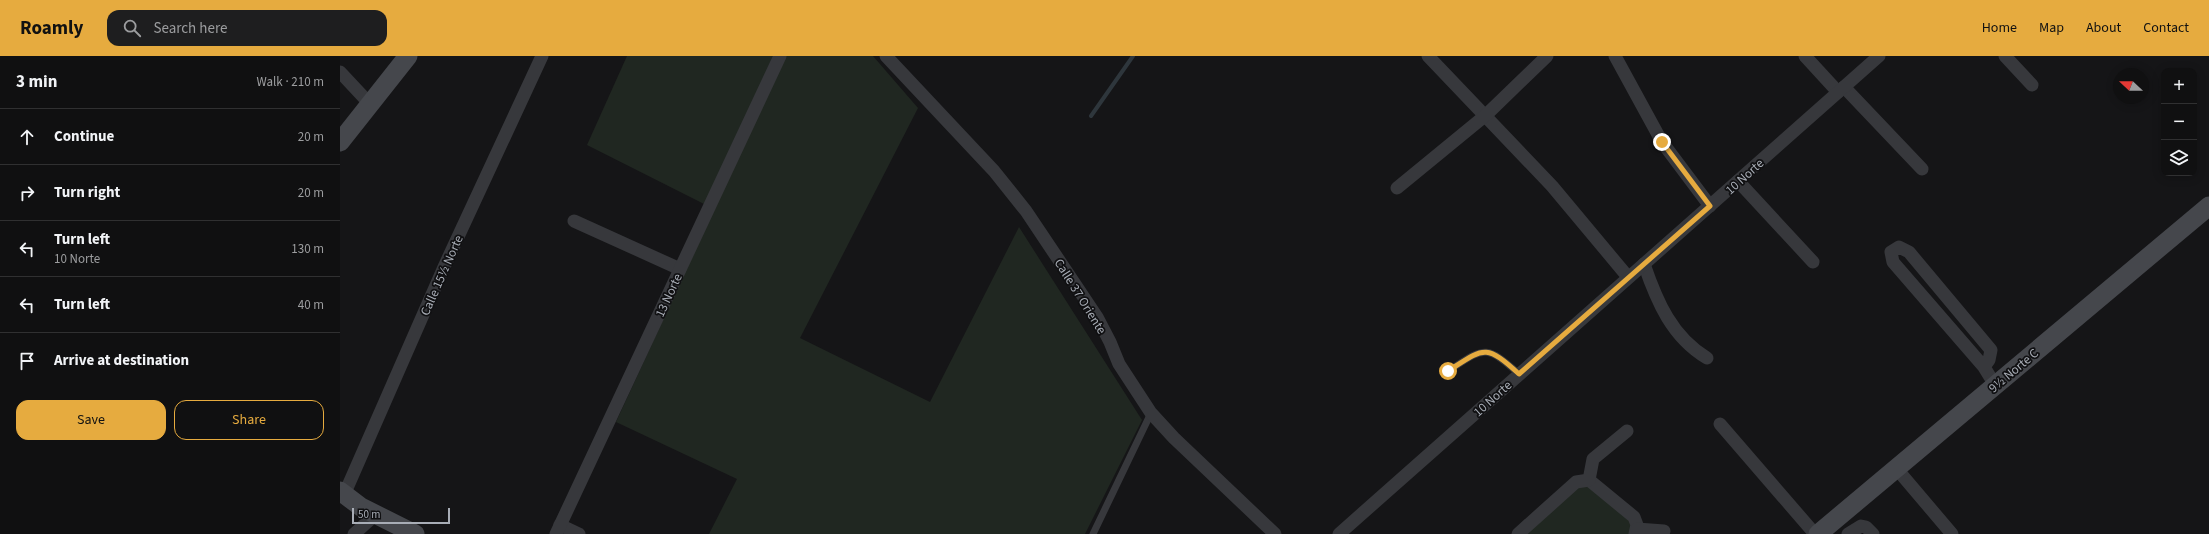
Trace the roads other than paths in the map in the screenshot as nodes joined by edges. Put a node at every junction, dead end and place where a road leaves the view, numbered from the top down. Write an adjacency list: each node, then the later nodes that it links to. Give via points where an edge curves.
1 (408, 56): 14 (street)
2 (542, 56): 43 (street, Calle 15½ Norte)
3 (780, 56): 25 (street, 13 Norte)
4 (886, 56): 38 (street, Calle 37 Oriente, via 994,171 1026,211 1097,317 1119,364)
5 (1428, 56): 15 (street)
6 (1547, 56): 15 (street)
7 (1615, 56): 20 (street, via 1662,142)
8 (1805, 56): 13 (street)
9 (1879, 56): 13 (street, 10 Norte)
10 (2005, 56): 12 (street)
11 (340, 72): 14 (street)
12 (2032, 85)
13 (1841, 90): 17 (street); 18 (street, 10 Norte)
14 (369, 103): 16 (street)
15 (1486, 115): 19 (street); 27 (street, via 1552,186)
16 (340, 142)
17 (1922, 169)
18 (1738, 181): 20 (street, 10 Norte); 23 (street)
19 (1397, 188)
20 (1710, 206): 24 (street, 10 Norte)
21 (2209, 206): 37 (street, 9½ Norte C)
22 (574, 221): 25 (street)
23 (1813, 262)
24 (1644, 264): 27 (street, 10 Norte); 33 (street, via 1661,310 1684,340)
25 (680, 269): 45 (street, 13 Norte)
26 (1926, 272): 28 (street); 28 (street, via 1905,249 1899,247 1891,252 1894,262); 29 (street)
27 (1628, 277): 36 (street, 10 Norte)
28 (1912, 285): 30 (street)
29 (1948, 299): 30 (street); 31 (street)
30 (1935, 310): 32 (street)
31 (1971, 326): 32 (street); 34 (street, via 1991,350)
32 (1958, 338): 34 (street)
33 (1707, 358)
34 (1984, 368): 37 (street)
35 (1448, 371): 36 (lane, via 1478,352 1486,352 1495,355)
36 (1519, 374): 53 (street, 10 Norte)
37 (1996, 385): 41 (street, 9½ Norte C)
38 (1151, 413): 51 (lane); 52 (street, Calle 37 Oriente)
39 (1720, 424): 55 (street)
40 (1627, 430): 42 (street, via 1593,459)
41 (1896, 468): 55 (street, 9½ Norte C); 58 (street)
42 (1588, 480): 47 (street, via 1634,517); 54 (street, via 1576,482)
43 (342, 493): 44 (street)
44 (375, 515): 48 (street); 49 (street)
45 (558, 529): 50 (street)
46 (1664, 531): 47 (street)
47 (1636, 532)
48 (354, 534)
49 (415, 534)
50 (579, 534)
51 (1093, 534)
52 (1275, 534)
53 (1339, 534)
54 (1518, 534)
55 (1816, 534)
56 (1848, 534): 57 (street, via 1861,526)
57 (1873, 534)
58 (1952, 534)

